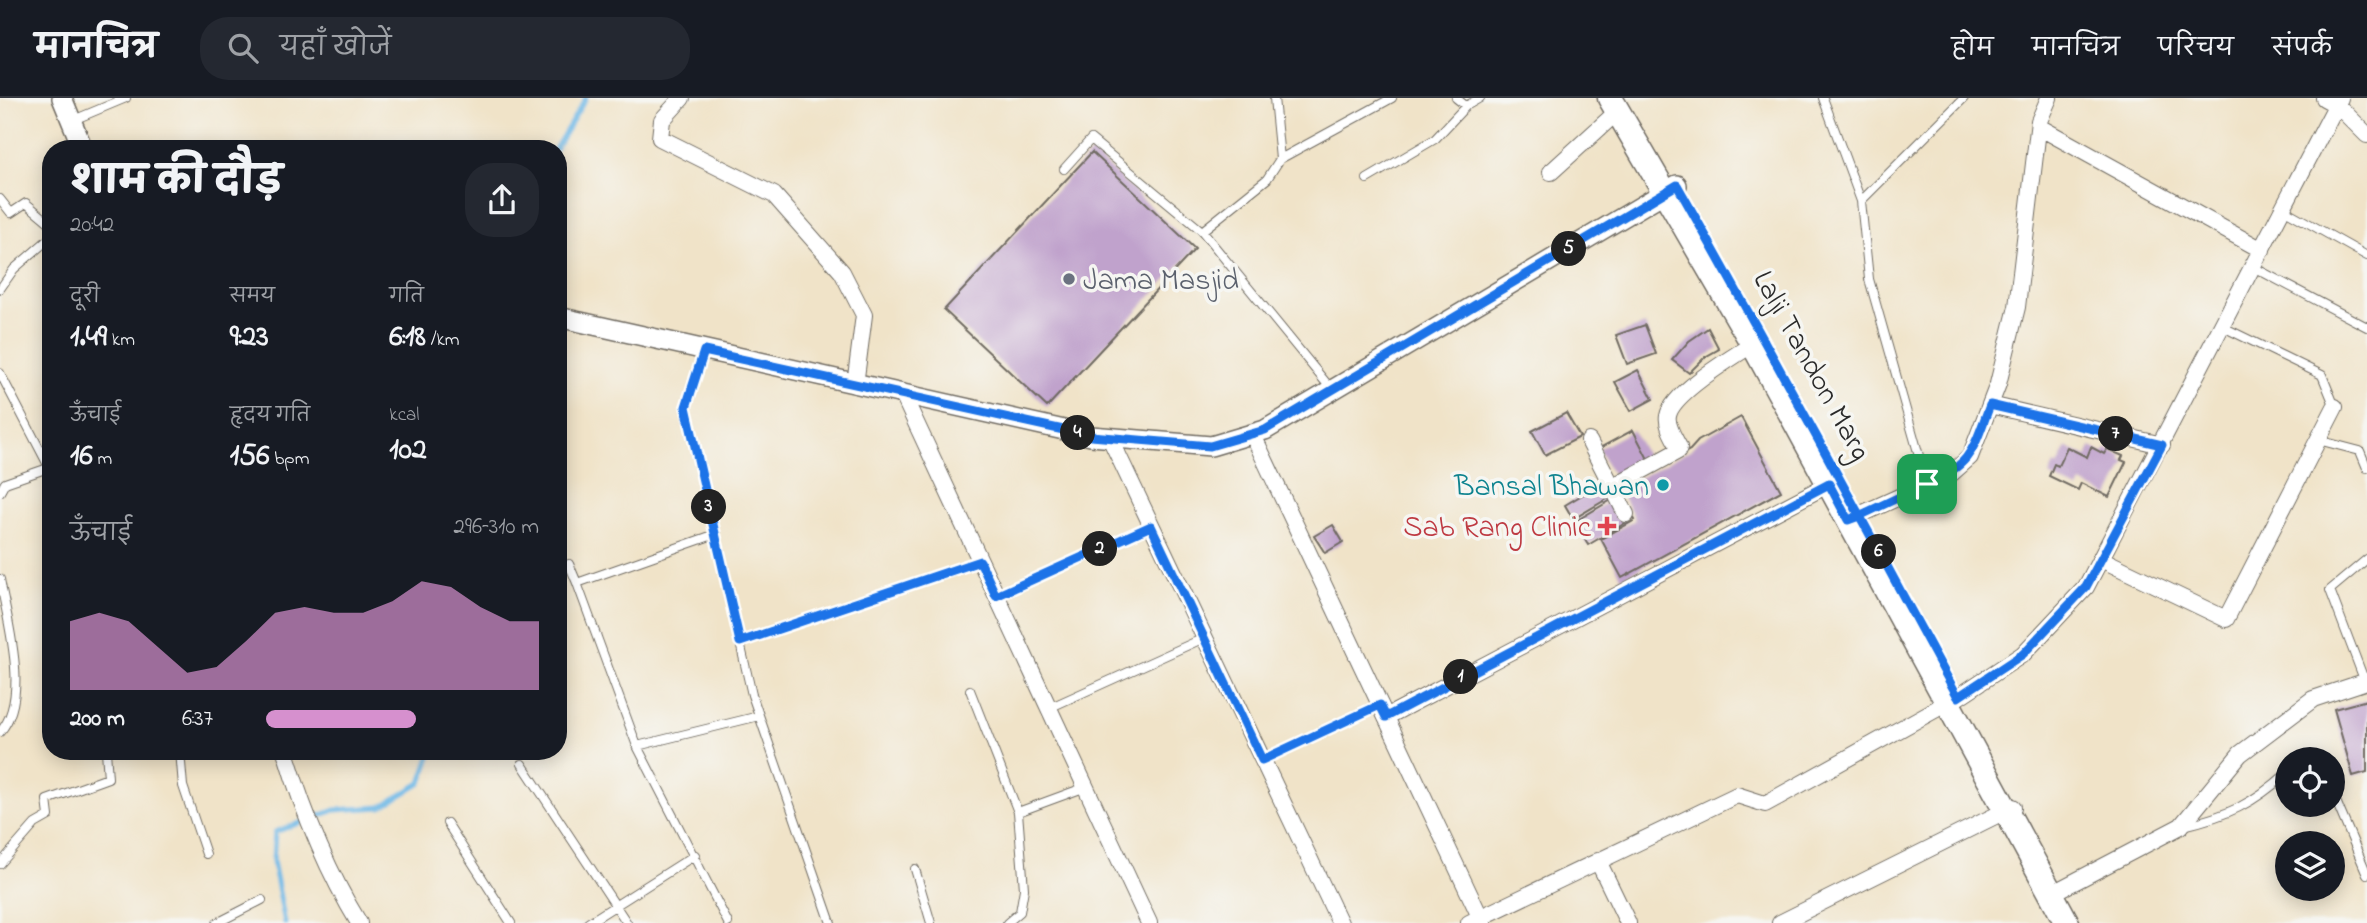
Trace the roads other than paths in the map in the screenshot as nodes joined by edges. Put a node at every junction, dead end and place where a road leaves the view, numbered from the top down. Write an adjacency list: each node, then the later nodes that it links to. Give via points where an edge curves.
1 (62, 98): 14 (street)
2 (126, 98): 14 (lane)
3 (682, 98): 39 (street, via 662,120 660,138 774,195 842,272 864,315)
4 (1274, 98): 18 (lane)
5 (1392, 98): 18 (lane)
6 (1456, 98): 13 (lane)
7 (1480, 98): 13 (lane)
8 (1823, 98): 24 (lane)
9 (1964, 98): 24 (lane)
10 (2049, 98): 15 (street)
11 (2334, 100): 16 (street); 25 (street)
12 (1618, 102): 20 (street); 22 (main road, Lalji Tandon Marg)
13 (1466, 106): 21 (lane, via 1435,139)
14 (71, 121): 17 (street)
15 (2039, 127): 29 (street); 42 (street, via 2017,307)
16 (2367, 135)
17 (79, 140)
18 (1280, 159): 27 (lane, via 1267,179)
19 (1064, 169): 27 (lane, via 1091,139)
20 (1551, 172)
21 (1367, 179)
22 (1671, 188): 36 (main road, Lalji Tandon Marg); 40 (street); 57 (main road, Lalji Tandon Marg)
23 (0, 199): 26 (lane, via 11,213 26,203)
24 (1861, 201): 53 (lane, via 1869,279)
25 (2283, 209): 29 (street); 30 (lane)
26 (42, 216)
27 (1202, 231): 40 (lane)
28 (42, 245): 32 (lane, via 14,269)
29 (2262, 250): 31 (street)
30 (2367, 256)
31 (2253, 267): 34 (street); 35 (lane)
32 (0, 289)
33 (567, 319): 37 (street)
34 (2222, 327): 43 (lane, via 2322,375); 48 (street)
35 (2367, 327)
36 (1753, 344): 52 (main road, Lalji Tandon Marg); 54 (street, via 1705,375 1669,411 1678,451)
37 (704, 351): 39 (street); 59 (lane, via 686,407)
38 (0, 373): 49 (lane)
39 (855, 385): 41 (street)
40 (1332, 390): 44 (street, via 1265,430)
41 (903, 396): 45 (street); 62 (street)
42 (1990, 405): 48 (street); 53 (street, via 1970,457 1952,473)
43 (2335, 407): 46 (street)
44 (1252, 433): 45 (street, via 1210,446); 73 (street)
45 (1110, 438): 58 (street)
46 (2318, 440): 50 (lane, via 2360,451); 60 (street, via 2226,619)
47 (1589, 441): 54 (street)
48 (2162, 445): 60 (street)
49 (42, 452)
50 (2367, 468)
51 (42, 470): 55 (lane, via 5,483)
52 (1829, 484): 57 (main road, Lalji Tandon Marg); 73 (street)
53 (1927, 484): 57 (street)
54 (1612, 486): 56 (street)
55 (0, 492)
56 (1626, 514)
57 (1854, 518): 71 (main road, Lalji Tandon Marg)
58 (1151, 526): 66 (lane); 67 (street)
59 (716, 534): 65 (lane); 68 (lane)
60 (2101, 559): 71 (street, via 2086,587 2023,654)
61 (2367, 559): 69 (lane, via 2330,590)
62 (980, 561): 66 (street); 68 (lane)
63 (567, 565): 65 (lane)
64 (0, 579): 75 (lane, via 18,678 6,726)
65 (577, 583): 76 (lane)
66 (996, 596): 72 (street)
67 (1204, 638): 72 (lane); 80 (street)
68 (740, 642): 74 (lane)
69 (2366, 681): 88 (street, via 2314,699 2240,754)
70 (970, 690): 85 (lane)
71 (1953, 700): 84 (main road, Lalji Tandon Marg); 91 (street, via 1765,804 1737,795)
72 (1049, 709): 83 (street)
73 (1383, 711): 80 (lane); 98 (street)
74 (759, 716): 76 (lane); 105 (lane)
75 (0, 732)
76 (637, 746): 90 (lane)
77 (107, 760): 92 (lane, via 108,778 47,800 49,816 35,824)
78 (181, 760): 89 (lane, via 183,786)
79 (288, 760): 100 (street, via 335,884)
80 (1262, 760): 109 (street)
81 (522, 764): 97 (lane)
82 (2275, 784): 88 (lane, via 2261,797 2224,816)
83 (1086, 787): 85 (lane); 108 (street)
84 (2011, 808): 95 (main road, Lalji Tandon Marg); 111 (street)
85 (1018, 812): 107 (lane, via 1024,889 1020,912)
86 (2343, 817): 94 (lane)
87 (447, 823): 101 (lane)
88 (2181, 826): 95 (street)
89 (206, 854)
90 (695, 855): 97 (lane); 104 (lane)
91 (1598, 861): 98 (street); 110 (street)
92 (0, 864)
93 (915, 869): 106 (lane)
94 (2367, 874)
95 (2057, 892): 112 (main road, Lalji Tandon Marg); 113 (main road, Lalji Tandon Marg)
96 (262, 900): 99 (lane)
97 (616, 905): 102 (lane); 103 (lane)
98 (1478, 921)
99 (217, 923)
100 (359, 923)
101 (511, 923)
102 (588, 923)
103 (627, 923)
104 (728, 923)
105 (831, 923)
106 (931, 923)
107 (1007, 923)
108 (1149, 923)
109 (1340, 923)
110 (1628, 923)
111 (1780, 923)
112 (2067, 923)
113 (2080, 923)

